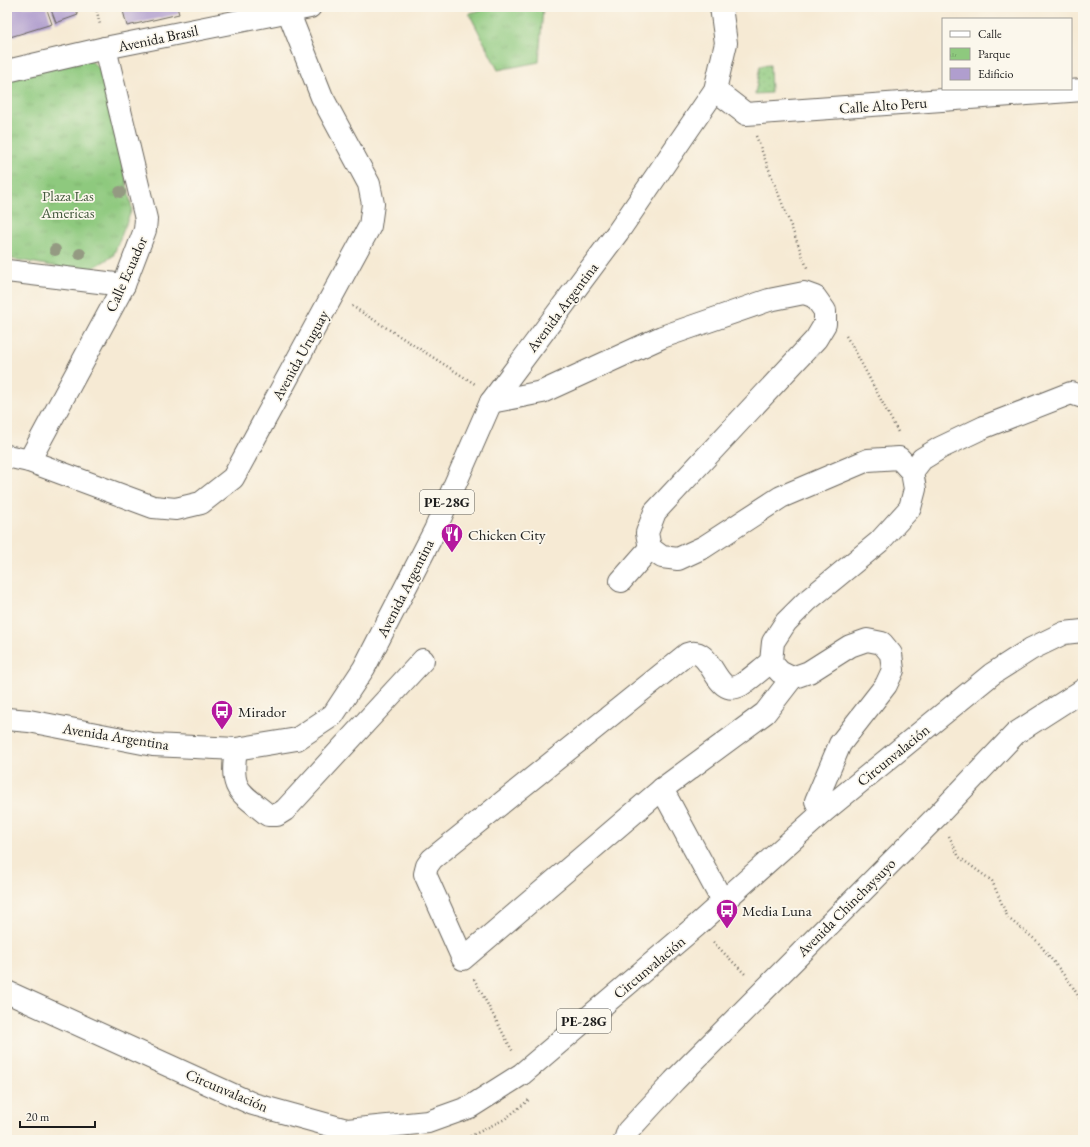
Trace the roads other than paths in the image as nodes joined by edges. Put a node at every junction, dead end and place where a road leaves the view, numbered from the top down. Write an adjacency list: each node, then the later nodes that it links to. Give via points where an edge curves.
1 (310, 7): 3 (main road, Avenida Brasil)
2 (721, 7): 6 (main road, Avenida Argentina / PE-28G, via 726,43)
3 (288, 9): 4 (main road, Avenida Brasil); 13 (main road, Avenida Uruguay, via 322,97 369,184 373,204 370,226 232,478 201,503 176,508 153,507)
4 (105, 48): 5 (main road, Avenida Brasil); 9 (main road, Calle Ecuador, via 146,219 145,230)
5 (7, 71)
6 (715, 90): 7 (main road, Calle Alto Peru, via 746,114); 11 (main road, Avenida Argentina / PE-28G, via 618,232)
7 (1083, 90)
8 (7, 271): 9 (main road)
9 (124, 285): 13 (main road, Calle Ecuador)
10 (1083, 397): 14 (main road, via 1070,393 984,427 922,459)
11 (491, 402): 15 (main road, via 542,392 662,338 769,300 804,293 815,297 825,311 825,324 816,339 655,512 647,533); 23 (main road, Avenida Argentina / PE-28G, via 431,537 364,668 333,715 297,739)
12 (7, 456): 13 (main road, Avenida Uruguay)
13 (29, 461)
14 (912, 472): 15 (main road, via 899,458 868,460 782,497 704,546 678,559 662,557); 19 (main road, via 915,489 910,508 879,542 786,622 773,642)
15 (650, 548): 16 (main road)
16 (621, 581)
17 (1083, 631): 25 (main road, Circunvalación / PE-28G, via 1064,633 1031,649 992,674)
18 (423, 660): 23 (main road, via 285,810 277,815 268,815 238,790 233,771)
19 (771, 662): 20 (main road, via 780,672); 24 (main road, via 740,686 729,687 722,684 701,653 694,651 687,654 432,859 425,874 463,959)
20 (792, 678): 24 (main road, via 765,713); 25 (main road, via 809,672 850,646 867,640 882,643 891,654 893,670 886,685 840,744 816,800)
21 (1083, 690): 28 (main road, Avenida Chinchaysuyo, via 1016,733 674,1081 628,1131)
22 (7, 720): 23 (main road, Avenida Argentina / PE-28G, via 29,721 153,744)
23 (236, 749)
24 (662, 789): 26 (main road)
25 (822, 813): 27 (main road, Circunvalación / PE-28G, via 696,926 522,1074 470,1107 428,1122 347,1130 253,1104)
26 (717, 891)
27 (7, 992)
28 (625, 1140)

